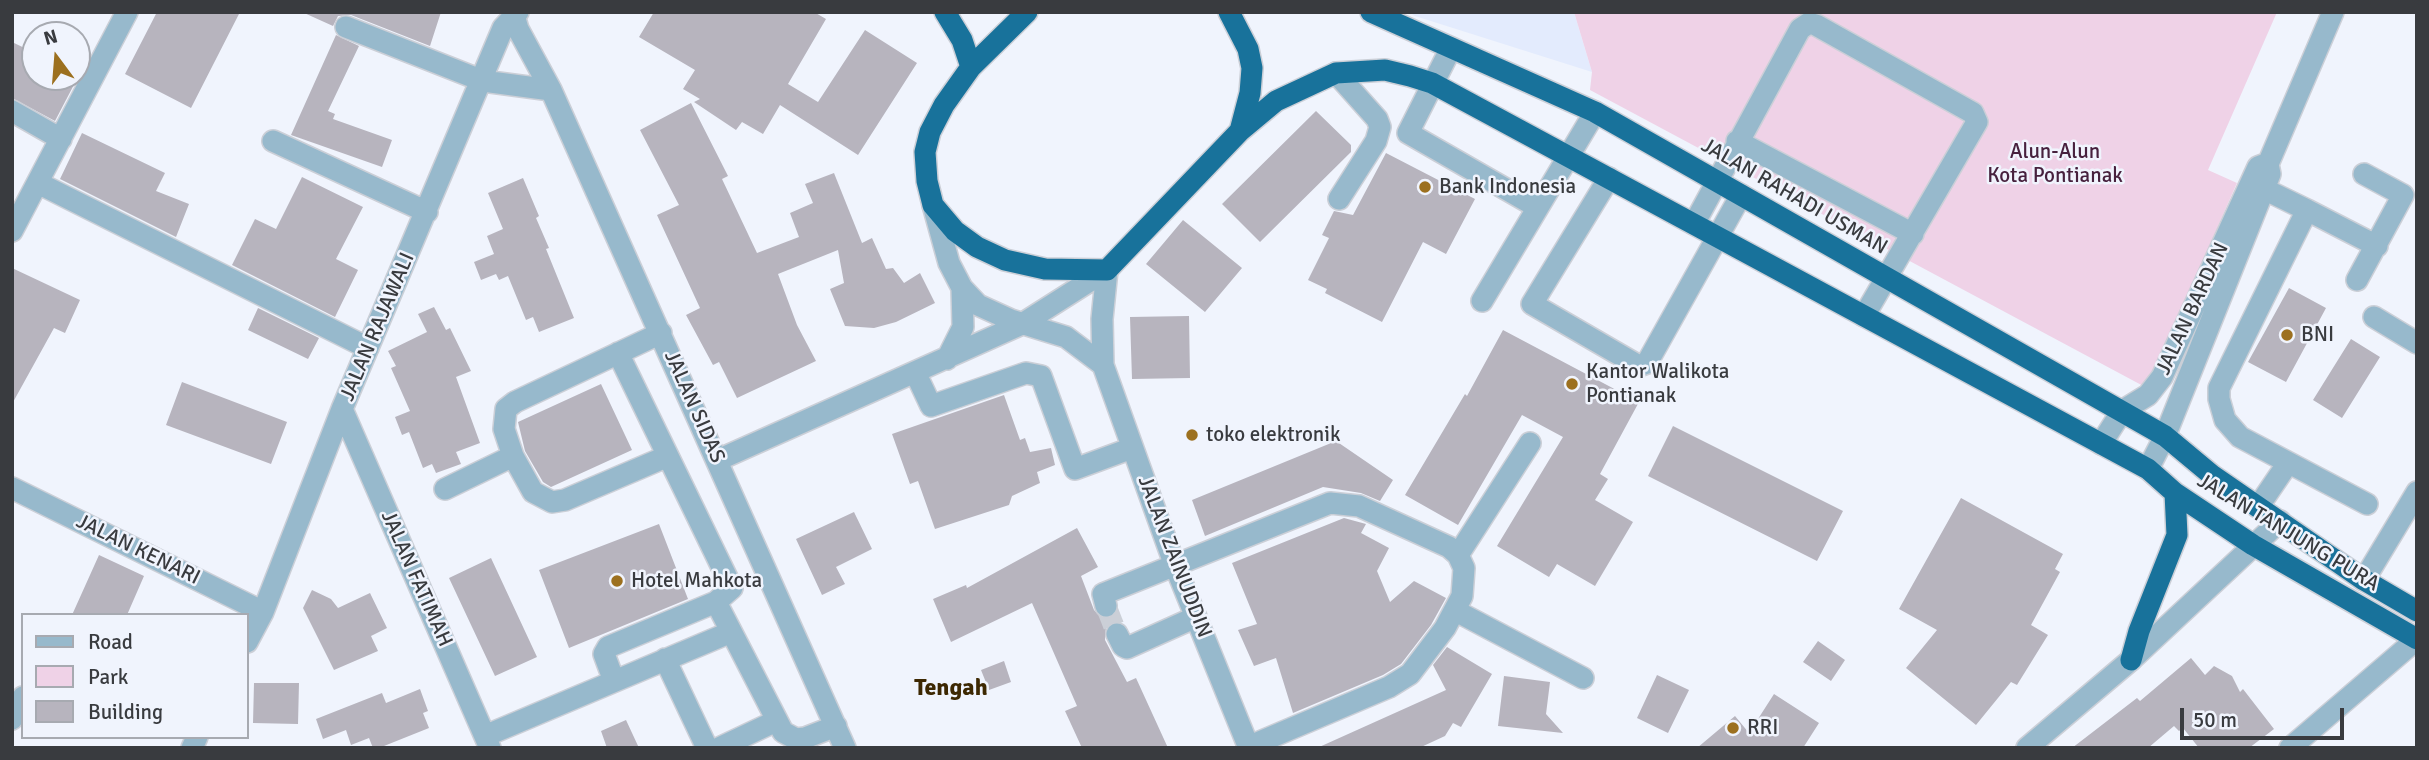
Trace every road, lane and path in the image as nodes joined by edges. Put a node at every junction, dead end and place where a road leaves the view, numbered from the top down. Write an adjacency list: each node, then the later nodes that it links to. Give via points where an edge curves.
1 (945, 12): 10 (highway)
2 (1027, 12): 10 (highway)
3 (1229, 12): 17 (highway, via 1248,49 1252,68)
4 (2333, 12): 22 (street, JALAN BARDAN)
5 (518, 13): 12 (street, JALAN RAJAWALI, via 503,28); 14 (street, JALAN SIDAS)
6 (123, 14): 18 (street)
7 (1379, 17): 9 (highway, JALAN RAHADI USMAN)
8 (346, 27): 12 (street)
9 (1451, 48): 13 (street); 16 (highway, JALAN RAHADI USMAN)
10 (971, 67): 30 (highway, via 930,132 926,181)
11 (1336, 73): 13 (highway, via 1385,70); 17 (highway, via 1276,100); 29 (street, via 1380,127)
12 (483, 81): 14 (street); 33 (street, JALAN RAJAWALI)
13 (1432, 83): 21 (highway); 31 (street, via 1409,128 1411,138)
14 (551, 90): 47 (street, JALAN SIDAS)
15 (12, 111): 18 (street)
16 (1595, 112): 21 (street); 25 (highway, JALAN RAHADI USMAN)
17 (1240, 131): 39 (highway)
18 (61, 139): 26 (street)
19 (273, 141): 33 (street)
20 (1737, 141): 25 (street); 36 (street); 36 (street, via 1800,29 1809,23 1816,25 1976,117 1977,127)
21 (1569, 157): 24 (highway); 31 (street)
22 (2268, 164): 27 (street, JALAN BARDAN, via 2270,174); 55 (street, JALAN BARDAN, via 2258,167 2162,377 2148,396)
23 (2364, 174): 38 (street, via 2403,195)
24 (1609, 178): 34 (highway); 37 (street, via 1532,304 1639,366 1647,363)
25 (1716, 181): 28 (highway, JALAN RAHADI USMAN); 34 (street)
26 (38, 183): 35 (street); 49 (street)
27 (2264, 189): 32 (street); 56 (street, JALAN BARDAN)
28 (1741, 195): 37 (street); 40 (highway, JALAN RAHADI USMAN)
29 (1339, 200)
30 (933, 205): 39 (highway, via 955,231 1005,260 1045,269); 42 (street, via 949,263)
31 (1537, 207): 43 (street)
32 (2307, 210): 38 (street); 63 (street, via 2219,388 2221,410 2231,430)
33 (427, 212): 49 (street, JALAN RAJAWALI)
34 (1694, 224): 37 (highway)
35 (12, 231)
36 (1913, 234): 40 (street)
37 (1719, 238): 44 (highway)
38 (2377, 246): 41 (street)
39 (1107, 270): 46 (street); 52 (street, JALAN ZAINUDDIN)
40 (1887, 278): 44 (street); 55 (highway, JALAN RAHADI USMAN)
41 (2357, 280)
42 (962, 288): 46 (street, via 978,305); 51 (street, via 963,327)
43 (1482, 301)
44 (1864, 316): 58 (highway)
45 (2374, 317): 48 (street)
46 (1022, 324): 51 (street); 52 (street, via 1066,337)
47 (660, 333): 50 (street); 62 (street, JALAN SIDAS)
48 (2417, 343)
49 (368, 348): 54 (street, JALAN RAJAWALI)
50 (618, 353): 60 (street, via 506,409 504,429); 61 (street)
51 (947, 359): 53 (street)
52 (1103, 365): 59 (street, JALAN ZAINUDDIN)
53 (915, 372): 59 (street, via 931,406 1026,373 1041,376 1075,469); 62 (street)
54 (342, 410): 80 (street, JALAN RAJAWALI); 94 (street, JALAN FATIMAH)
55 (2122, 411): 56 (highway, JALAN RAHADI USMAN); 58 (street, JALAN BARDAN)
56 (2165, 436): 64 (street, JALAN BARDAN); 70 (highway, JALAN TANJUNG PURA)
57 (1530, 443): 73 (street)
58 (2101, 444): 64 (highway, JALAN TANJUNG PURA)
59 (1132, 448): 74 (street, JALAN ZAINUDDIN)
60 (513, 456): 61 (street, via 533,492 552,502); 66 (street)
61 (668, 456): 76 (street, via 731,583 730,593)
62 (718, 460): 93 (street, JALAN SIDAS)
63 (2288, 463): 69 (street); 70 (street)
64 (2148, 469): 68 (highway, JALAN TANJUNG PURA)
65 (12, 488): 80 (street, JALAN KENARI)
66 (445, 489)
67 (2417, 492): 75 (street)
68 (2175, 493): 72 (highway, JALAN TANJUNG PURA); 87 (highway, via 2177,535)
69 (2367, 504)
70 (2258, 507): 71 (highway, JALAN TANJUNG PURA)
71 (2280, 521): 72 (street); 75 (highway, JALAN TANJUNG PURA)
72 (2253, 545): 84 (highway, JALAN TANJUNG PURA); 87 (street)
73 (1458, 555): 74 (street, via 1450,547 1359,506 1330,503); 78 (street, via 1465,584)
74 (1174, 563): 77 (street, via 1103,594); 81 (street, JALAN ZAINUDDIN)
75 (2364, 580): 79 (highway, JALAN TANJUNG PURA)
76 (716, 602): 82 (street); 89 (street, via 608,647 604,654)
77 (1106, 606)
78 (1456, 611): 88 (street); 95 (street, via 1419,666 1401,681)
79 (2417, 611)
80 (263, 612): 85 (street, JALAN RAJAWALI)
81 (1196, 617): 83 (street, via 1127,648); 95 (street, JALAN ZAINUDDIN)
82 (731, 632): 86 (street); 92 (street)
83 (1117, 634)
84 (2417, 639): 100 (street)
85 (248, 640)
86 (664, 659): 89 (street); 96 (street)
87 (2131, 660): 99 (street)
88 (1583, 678)
89 (614, 681): 94 (street)
90 (21, 701): 91 (street)
91 (12, 719)
92 (776, 721): 93 (street, via 796,739); 97 (street)
93 (836, 726): 98 (street, JALAN SIDAS)
94 (488, 742)
95 (1248, 747)
96 (707, 748)
97 (719, 748)
98 (845, 748)
99 (2026, 748)
100 (2290, 748)

